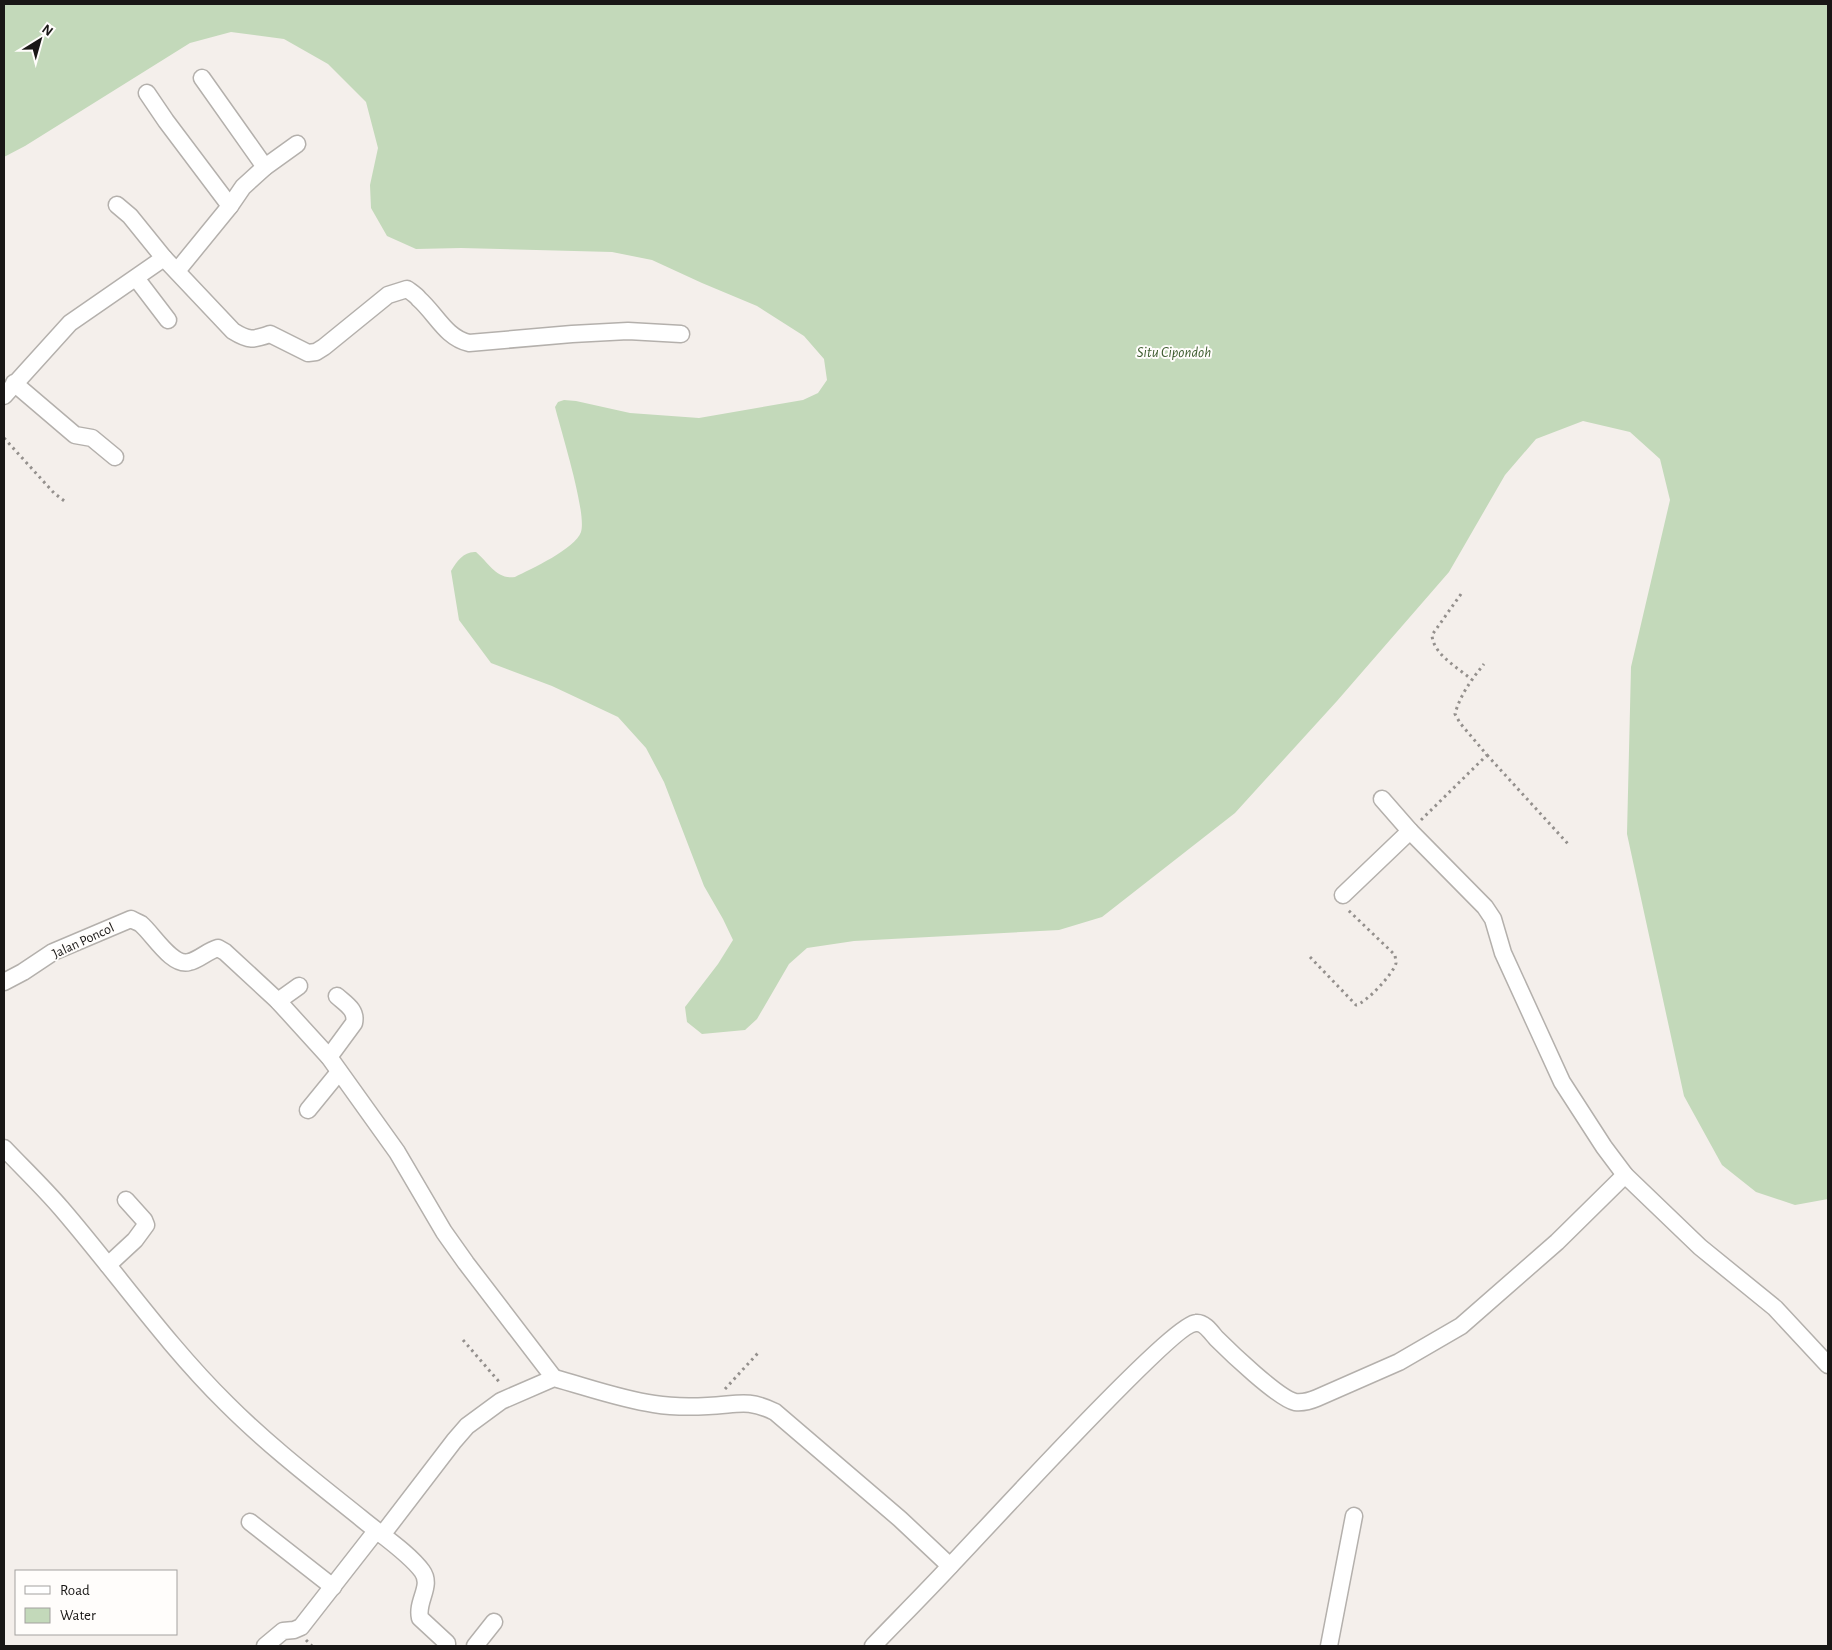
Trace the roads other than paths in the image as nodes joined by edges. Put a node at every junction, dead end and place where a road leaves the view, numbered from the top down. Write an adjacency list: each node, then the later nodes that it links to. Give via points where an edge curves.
1 (202, 78): 4 (street)
2 (147, 93): 6 (street)
3 (296, 144): 4 (street)
4 (266, 167): 6 (street, via 243,187)
5 (117, 205): 7 (street)
6 (230, 206): 8 (street)
7 (164, 258): 8 (street); 9 (street)
8 (177, 271): 11 (street, via 233,331 245,339 270,334 308,353 324,348 388,295 407,289 453,336 469,343 600,332)
9 (136, 278): 10 (street); 12 (street, via 70,323)
10 (168, 320)
11 (681, 334)
12 (14, 383): 13 (street); 14 (street, via 75,435 92,438)
13 (4, 396)
14 (115, 457)
15 (1382, 799): 16 (street)
16 (1410, 831): 17 (street); 26 (street, via 1493,920 1503,953 1562,1082)
17 (1344, 895)
18 (4, 982): 21 (street, Jalan Poncol, via 53,952 131,919 140,923 178,961 188,963 218,948)
19 (299, 986): 21 (street)
20 (337, 996): 22 (street, via 354,1011 355,1017)
21 (278, 1001): 22 (street)
22 (329, 1057): 23 (street)
23 (339, 1072): 24 (street); 30 (street, via 397,1152 444,1232)
24 (308, 1110)
25 (4, 1148): 28 (street)
26 (1625, 1176): 29 (street, via 1700,1247 1775,1308); 34 (street, via 1557,1242 1461,1326 1399,1362 1317,1398 1294,1402 1284,1397 1203,1324 1190,1324 1129,1380)
27 (126, 1200): 28 (street, via 146,1225 136,1240)
28 (108, 1264): 33 (street, via 192,1368 226,1403 262,1438)
29 (1828, 1365)
30 (554, 1378): 33 (street, via 511,1395 467,1426); 34 (street, via 655,1405 760,1404 775,1412)
31 (1354, 1516): 41 (street)
32 (250, 1522): 35 (street)
33 (379, 1533): 35 (street); 38 (street, via 426,1577 427,1584 418,1611 420,1618)
34 (950, 1566): 40 (street)
35 (333, 1587): 37 (street, via 300,1627 283,1631)
36 (494, 1622): 39 (street)
37 (265, 1646)
38 (448, 1646)
39 (475, 1646)
40 (873, 1646)
41 (1329, 1646)

